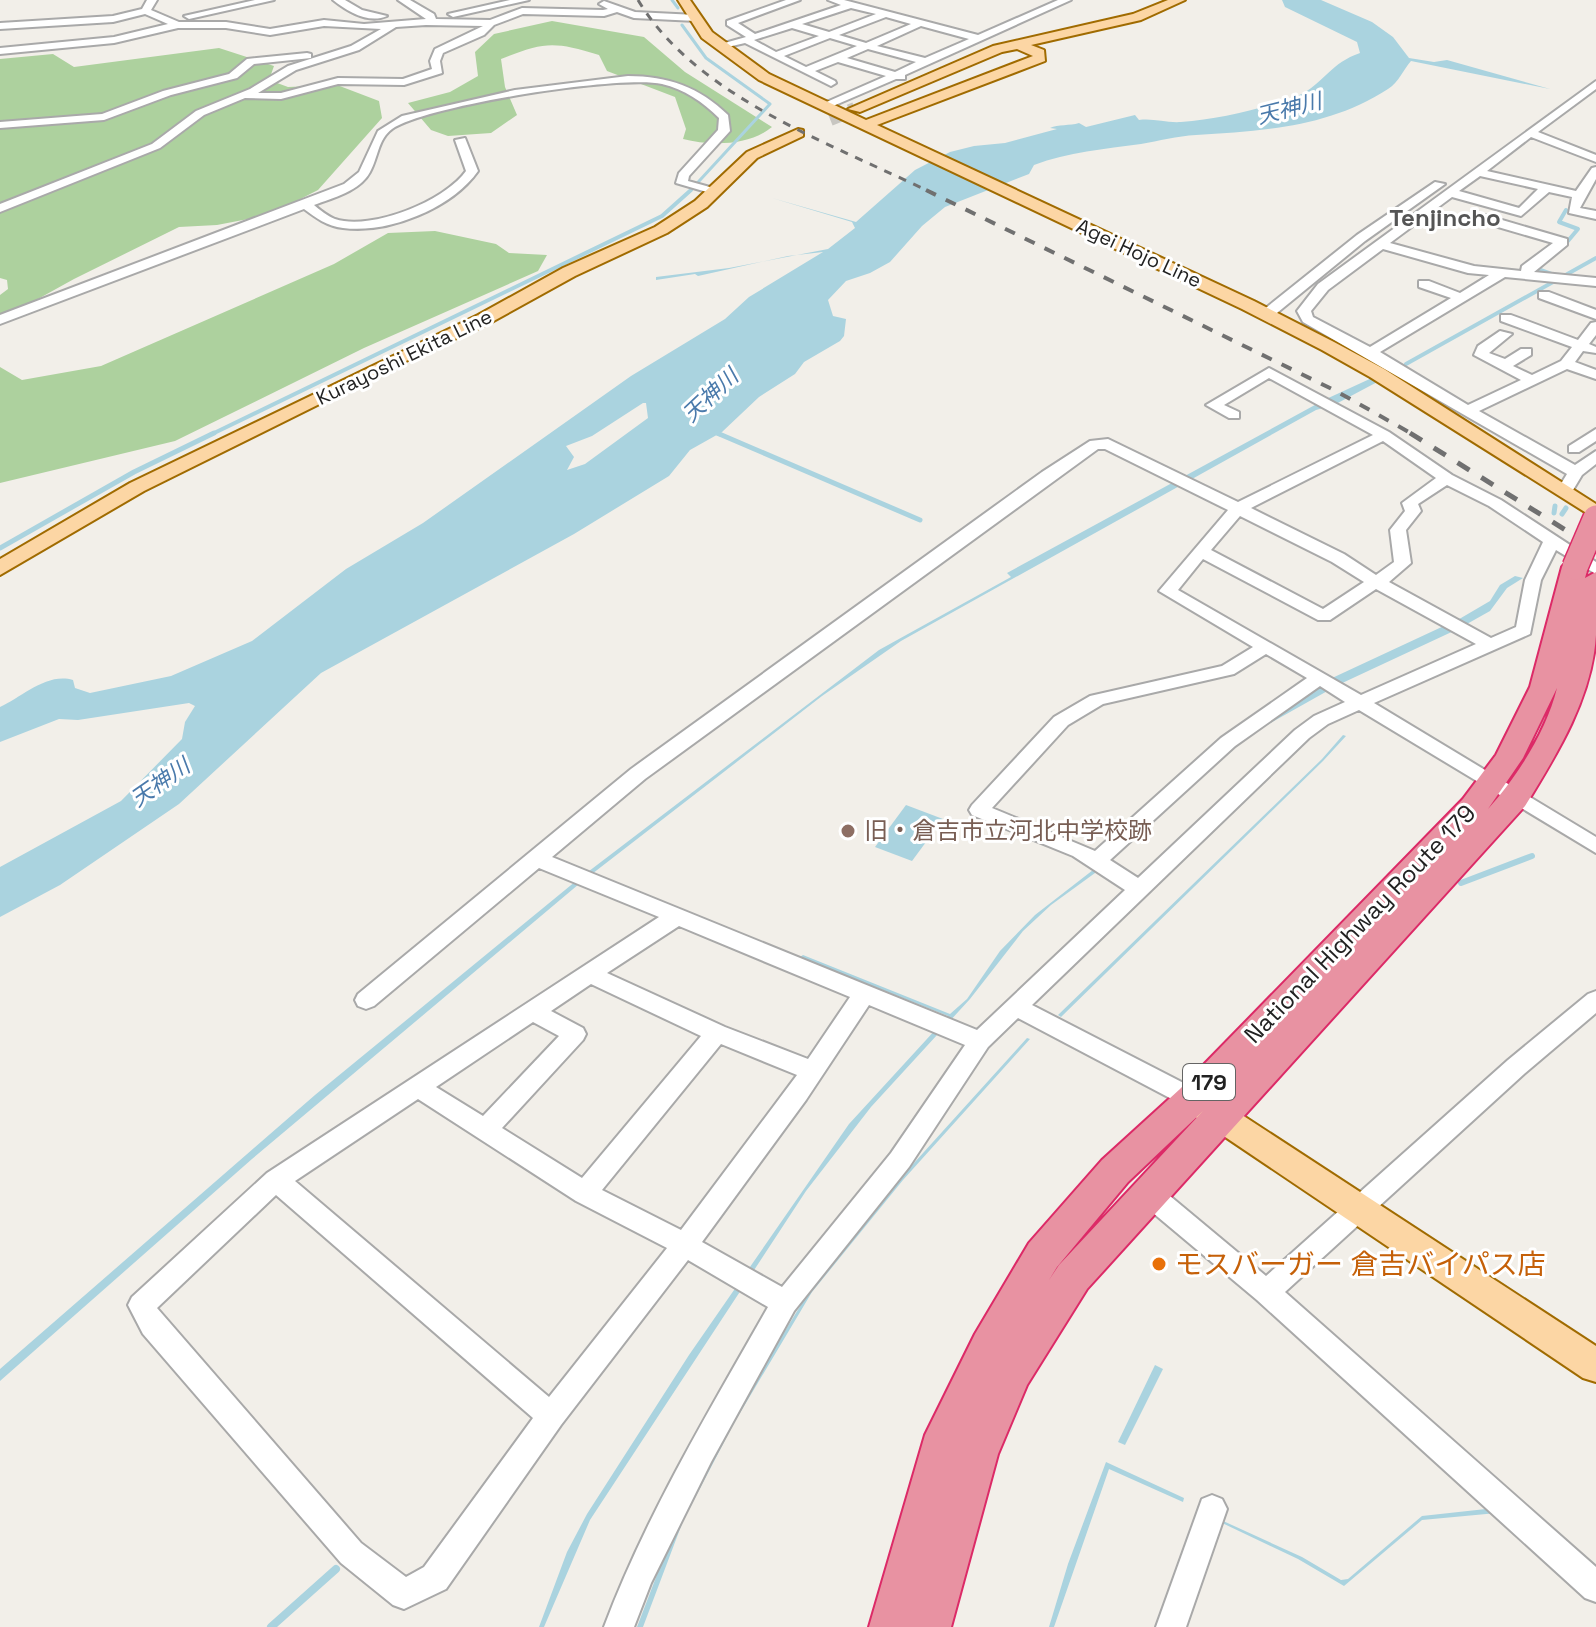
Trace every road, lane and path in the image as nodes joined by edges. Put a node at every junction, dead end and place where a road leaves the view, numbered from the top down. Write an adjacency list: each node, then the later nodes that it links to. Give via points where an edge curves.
1 (269, 0): 24 (street)
2 (338, 0): 25 (street, via 367,15)
3 (403, 0): 25 (street)
4 (464, 0): 18 (street)
5 (529, 0): 18 (street)
6 (597, 0): 19 (street)
7 (633, 0): 21 (street)
8 (650, 0): 22 (street)
9 (684, 0): 23 (main road, Agei Hojo Line)
10 (795, 0): 17 (street)
11 (833, 0): 16 (street)
12 (878, 0): 16 (street)
13 (1066, 0): 34 (street)
14 (1179, 0): 36 (main road, via 1137,17)
15 (148, 3): 24 (street); 31 (street, via 113,19)
16 (855, 6): 20 (street); 26 (street)
17 (768, 7): 26 (street); 35 (street, via 730,23)
18 (479, 9): 25 (street)
19 (614, 10): 21 (street); 27 (street, via 522,11)
20 (885, 14): 28 (street); 33 (street)
21 (638, 15): 22 (street)
22 (659, 16): 23 (street)
23 (696, 18): 37 (main road, Agei Hojo Line)
24 (165, 20): 29 (street)
25 (432, 20): 27 (street); 32 (street)
26 (807, 20): 30 (street)
27 (491, 23): 49 (street, via 481,33 439,51 433,75 404,82 338,81 281,96)
28 (921, 23): 34 (street); 38 (street)
29 (178, 25): 32 (street, via 270,32 324,23); 39 (street, via 114,40)
30 (793, 25): 33 (street); 35 (street)
31 (0, 26)
32 (392, 26): 40 (street)
33 (829, 35): 38 (street); 41 (street)
34 (976, 38): 43 (street)
35 (750, 39): 37 (street); 41 (street)
36 (1017, 44): 47 (main road); 55 (main road, via 1040,58)
37 (719, 46): 53 (main road, Agei Hojo Line)
38 (867, 46): 42 (street); 43 (street)
39 (0, 51)
40 (346, 52): 49 (street, via 292,68); 54 (street, via 255,60 233,76 104,117)
41 (777, 55): 44 (street)
42 (836, 58): 44 (street); 45 (street)
43 (927, 62): 45 (street)
44 (806, 71): 48 (street)
45 (897, 76): 47 (street); 53 (street)
46 (1591, 79): 50 (street); 78 (street, via 1361,238)
47 (918, 82): 52 (main road)
48 (831, 83)
49 (244, 96): 67 (street, via 200,113 156,146)
50 (1576, 99): 51 (street); 56 (street)
51 (1591, 102)
52 (855, 109)
53 (828, 112): 55 (main road, Agei Hojo Line); 62 (main road, Kurayoshi Ekita Line, via 752,155)
54 (0, 125)
55 (871, 126): 78 (main road, Agei Hojo Line)
56 (1530, 133): 58 (street); 60 (street)
57 (461, 140): 65 (street, via 472,171 459,188 416,210 353,224 331,222)
58 (1596, 159)
59 (1596, 170): 64 (street)
60 (1478, 172): 61 (street); 63 (street)
61 (1547, 187): 64 (street); 66 (street, via 1521,212)
62 (713, 192): 65 (street, via 682,183 683,175 724,131 724,117 681,86 625,79 483,100 390,126 373,143 359,179); 104 (main road, Kurayoshi Ekita Line, via 661,230 137,487)
63 (1449, 192): 66 (street); 69 (street)
64 (1579, 195): 68 (street, via 1573,210)
65 (304, 204): 81 (street)
66 (1503, 207): 72 (street, via 1485,219 1563,242 1527,269)
67 (0, 208)
68 (1596, 215)
69 (1380, 244): 71 (street, via 1473,270); 85 (street, via 1323,287 1304,311 1308,319)
70 (1596, 269): 73 (street)
71 (1504, 272): 72 (street); 77 (street)
72 (1528, 274): 73 (street)
73 (1580, 278): 74 (street)
74 (1596, 282)
75 (1424, 284): 77 (street)
76 (1544, 295): 79 (street)
77 (1459, 297): 85 (street)
78 (1267, 314): 99 (main road, Agei Hojo Line, via 1377,373)
79 (1596, 315)
80 (1506, 318): 84 (street)
81 (0, 320)
82 (1596, 326): 84 (street)
83 (1505, 334): 87 (street, via 1481,355)
84 (1589, 349): 88 (street)
85 (1372, 351): 91 (street)
86 (1526, 352): 87 (street)
87 (1506, 364): 90 (street)
88 (1566, 364): 89 (street); 90 (street)
89 (1596, 375)
90 (1534, 381): 91 (street)
91 (1467, 411): 97 (street)
92 (1234, 415): 94 (street, via 1213,405 1269,372)
93 (1596, 434): 95 (street)
94 (1384, 435): 98 (street); 100 (street)
95 (1574, 449)
96 (1596, 456): 97 (street)
97 (1576, 472): 99 (street)
98 (1446, 478): 102 (street); 106 (street, via 1410,503 1413,511 1398,530 1403,563)
99 (1564, 492): 101 (main road, Agei Hojo Line)
100 (1237, 509): 103 (street); 106 (street); 113 (street, via 1108,444 1095,444 638,774)
101 (1596, 515): 105 (highway, National Highway Route 179 / 179, bridge)
102 (1552, 540): 105 (street); 107 (street, via 1533,580 1524,630)
103 (1200, 551): 106 (street, via 1324,616); 108 (street, via 1168,591)
104 (0, 568)
105 (1591, 574): 111 (highway, National Highway Route 179 / 179, via 1569,697 1554,731)
106 (1375, 582): 107 (street)
107 (1489, 644): 110 (street)
108 (1265, 647): 109 (street); 114 (street, via 1228,670 1097,700 1061,721 979,810)
109 (1320, 678): 110 (street); 114 (street, via 1228,742)
110 (1360, 702): 111 (street); 115 (street, via 1302,734)
111 (1503, 791): 112 (street); 127 (highway, National Highway Route 179 / 179)
112 (1596, 846)
113 (538, 859): 116 (street); 119 (street)
114 (1096, 861): 115 (street)
115 (1139, 889): 121 (street)
116 (676, 917): 117 (street); 118 (street)
117 (591, 975): 122 (street); 123 (street)
118 (864, 994): 124 (street); 125 (street)
119 (366, 1000)
120 (1596, 1000): 132 (street)
121 (1016, 1007): 124 (street); 127 (street)
122 (534, 1012): 126 (street); 128 (street, via 575,1034)
123 (717, 1033): 125 (street); 130 (street)
124 (980, 1041): 135 (street, via 900,1160)
125 (813, 1071): 133 (street)
126 (418, 1087): 128 (street); 129 (street)
127 (1207, 1109): 131 (highway, National Highway Route 179 / 179); 132 (main road); 141 (highway, National Highway Route 179 / 179, via 1115,1171 1043,1255 946,1435)
128 (484, 1131): 130 (street)
129 (276, 1180): 137 (street); 137 (street, via 141,1305 152,1325 351,1553 404,1594 435,1578)
130 (585, 1193): 133 (street)
131 (1149, 1194): 134 (street); 142 (highway, National Highway Route 179 / 179, via 1073,1277 1012,1373 977,1454)
132 (1357, 1210): 134 (street); 136 (main road)
133 (685, 1245): 135 (street); 137 (street)
134 (1266, 1292): 139 (street)
135 (785, 1303): 140 (street, via 701,1452 638,1576)
136 (1596, 1366)
137 (551, 1416)
138 (1212, 1509): 143 (street)
139 (1596, 1587)
140 (619, 1627)
141 (892, 1627)
142 (928, 1627)
143 (1171, 1627)

